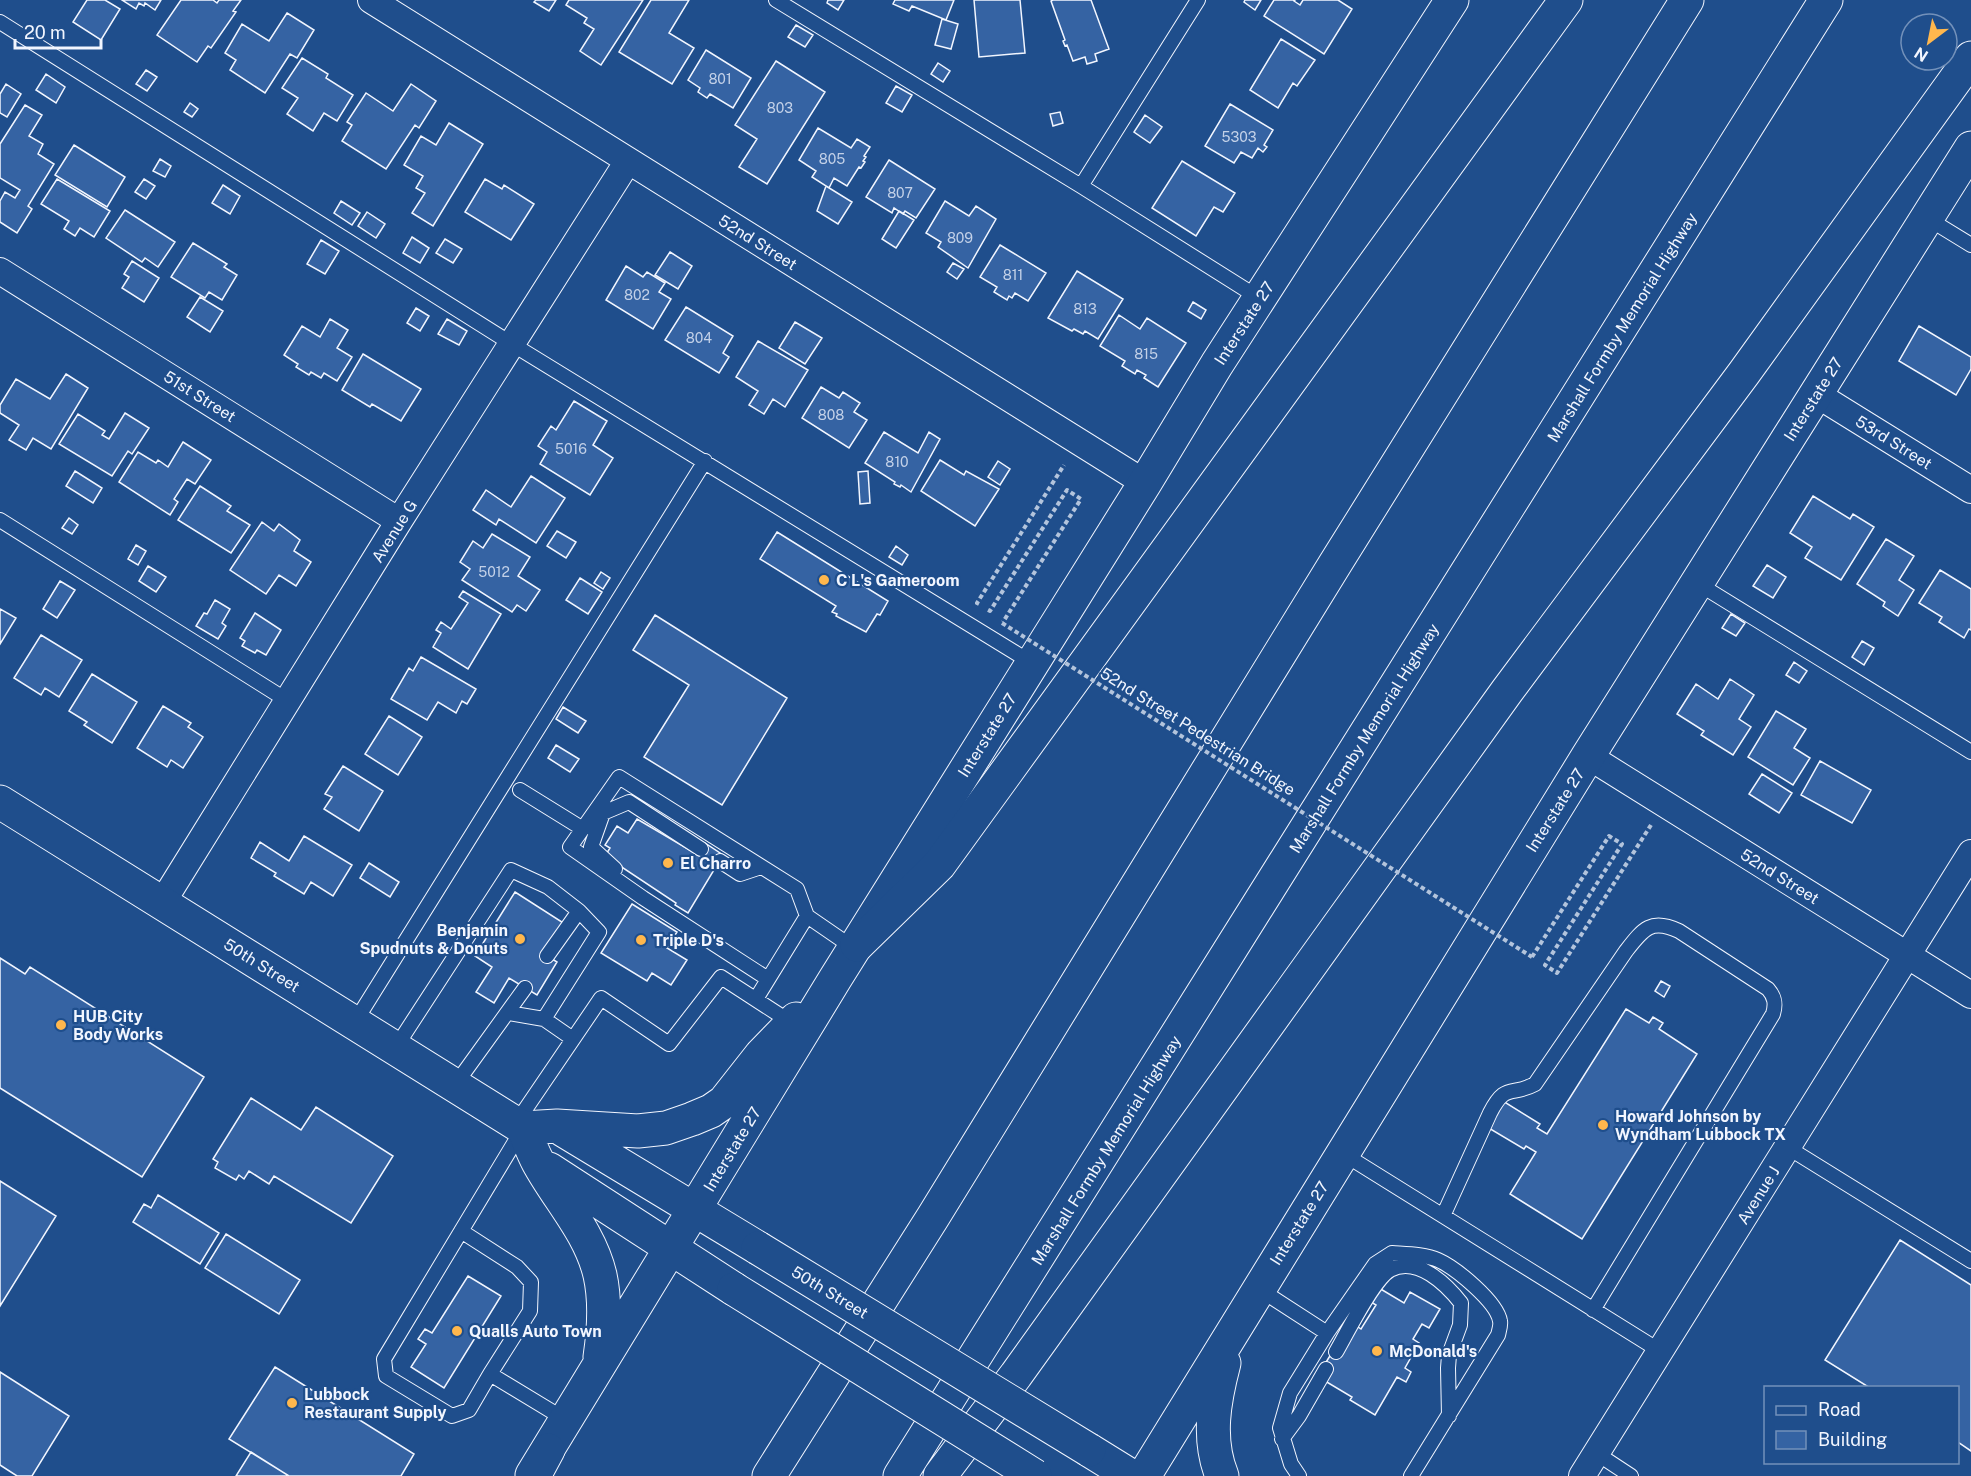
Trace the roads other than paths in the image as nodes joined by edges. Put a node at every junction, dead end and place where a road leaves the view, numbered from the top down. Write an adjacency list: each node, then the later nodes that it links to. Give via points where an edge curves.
1 (371, 0): 11 (street, 52nd Street)
2 (776, 0): 12 (lane)
3 (1198, 0): 12 (lane)
4 (1452, 0): 16 (main road, Interstate 27)
5 (1566, 0): 40 (main road, via 939,865)
6 (1687, 0): 78 (main road)
7 (1826, 0): 79 (main road, Marshall Formby Memorial Highway)
8 (0, 22): 17 (lane)
9 (1971, 58): 80 (main road, via 1751,364 1507,691)
10 (1971, 148): 13 (main road, Interstate 27)
11 (628, 161): 17 (street, Avenue G); 20 (street, 52nd Street)
12 (1081, 186): 16 (lane)
13 (1927, 218): 14 (lane); 18 (main road, Interstate 27)
14 (1971, 245)
15 (0, 271): 23 (street, 51st Street)
16 (1260, 298): 20 (main road, Interstate 27)
17 (512, 344): 19 (lane); 23 (street, Avenue G)
18 (1816, 394): 21 (street, 53rd Street); 24 (main road, Interstate 27)
19 (705, 461): 25 (lane); 50 (lane)
20 (1145, 483): 25 (main road, Interstate 27)
21 (1971, 490)
22 (0, 520): 26 (lane)
23 (399, 521): 26 (street, Avenue G)
24 (1697, 583): 27 (lane); 28 (main road, Interstate 27)
25 (1032, 663): 40 (main road, Interstate 27)
26 (288, 701): 37 (street, Avenue G)
27 (1971, 752)
28 (1588, 756): 41 (street, 52nd Street); 58 (main road, Interstate 27)
29 (520, 790): 31 (lane)
30 (0, 802): 37 (main road, 50th Street)
31 (583, 829): 35 (lane, via 619,777); 36 (lane, via 570,847)
32 (701, 849): 36 (lane, via 629,802 603,813 591,847 640,888)
33 (1971, 853): 41 (street, Avenue J)
34 (720, 861): 35 (lane, via 740,873)
35 (760, 867): 39 (lane, via 797,889)
36 (643, 898): 43 (lane)
37 (162, 903): 50 (main road, 50th Street)
38 (579, 911): 42 (lane); 49 (lane, via 598,932); 53 (lane, via 548,887 511,870)
39 (807, 916): 40 (lane); 43 (lane)
40 (856, 947): 44 (main road, Interstate 27)
41 (1907, 955): 46 (street, 52nd Street); 57 (street, Avenue J)
42 (547, 956)
43 (768, 979): 47 (lane)
44 (835, 979): 51 (main road); 60 (main road, Interstate 27)
45 (525, 988): 48 (lane)
46 (1971, 995)
47 (756, 999): 51 (lane); 52 (lane, via 722,977 669,1044 601,998)
48 (508, 1012): 49 (lane); 54 (lane)
49 (544, 1019): 52 (lane)
50 (355, 1022): 53 (main road, 50th Street)
51 (792, 1023): 56 (main road, via 761,1054 724,1102 711,1111 666,1128 638,1131)
52 (573, 1039): 55 (lane)
53 (396, 1047): 54 (main road, 50th Street)
54 (455, 1085): 55 (main road, 50th Street)
55 (520, 1126): 56 (main road); 59 (main road); 62 (lane)
56 (557, 1126): 60 (main road, 50th Street)
57 (1787, 1148): 64 (lane); 69 (street, Avenue J)
58 (1342, 1153): 61 (lane); 65 (main road, Interstate 27)
59 (537, 1161): 63 (main road); 70 (main road, via 579,1226 600,1275 604,1314)
60 (695, 1209): 63 (main road, Interstate 27); 82 (main road, 50th Street, bridge)
61 (1443, 1216): 66 (lane); 66 (lane, via 1497,1100 1510,1090 1521,1091 1536,1084 1642,932 1658,924 1679,931 1768,989 1775,1006)
62 (461, 1231): 72 (lane, via 517,1267 531,1282 530,1311); 72 (lane, via 384,1359 386,1376 452,1416 469,1410)
63 (671, 1249): 70 (main road, Interstate 27); 81 (main road, bridge)
64 (1971, 1261)
65 (1252, 1300): 67 (lane); 83 (main road, Interstate 27); 84 (main road, via 1226,1356 1215,1398 1212,1432)
66 (1593, 1310): 69 (lane)
67 (1327, 1333): 73 (lane, via 1375,1264 1392,1253 1436,1259 1457,1270 1501,1322 1498,1335); 75 (lane, via 1290,1394 1280,1428)
68 (1335, 1352): 73 (lane, via 1379,1280 1391,1270 1407,1266 1423,1270 1448,1287 1461,1303 1460,1325 1449,1355)
69 (1660, 1352): 76 (street, Avenue J)
70 (598, 1368): 74 (main road, Interstate 27)
71 (1326, 1369): 75 (lane)
72 (490, 1374): 74 (lane)
73 (1449, 1416): 86 (lane)
74 (566, 1420): 77 (main road, Interstate 27)
75 (1282, 1439): 85 (lane)
76 (1596, 1453): 87 (street, Avenue J); 88 (lane)
77 (538, 1467)
78 (769, 1476)
79 (900, 1476)
80 (940, 1476)
81 (1035, 1476)
82 (1131, 1476)
83 (1144, 1476)
84 (1222, 1476)
85 (1299, 1476)
86 (1411, 1476)
87 (1582, 1476)
88 (1631, 1476)

